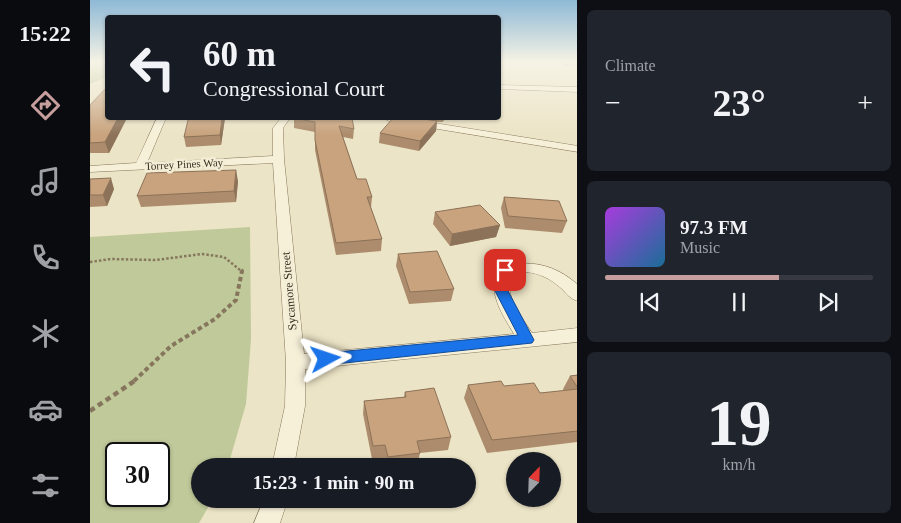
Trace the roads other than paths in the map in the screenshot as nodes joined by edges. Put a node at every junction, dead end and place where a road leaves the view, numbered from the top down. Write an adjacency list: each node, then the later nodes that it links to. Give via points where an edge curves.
1 (507, 86): 2 (street)
2 (577, 90)
3 (160, 120): 8 (street)
4 (284, 120): 7 (street, Sycamore Street, via 278,128)
5 (401, 120): 6 (street)
6 (577, 149)
7 (278, 159): 8 (street, Torrey Pines Way); 13 (street, Sycamore Street)
8 (140, 167): 9 (street, Torrey Pines Way)
9 (90, 169)
10 (577, 296): 12 (street, via 559,276 546,269 517,266 505,270 499,279 500,289)
11 (577, 335): 12 (street)
12 (527, 340): 13 (street)
13 (295, 362): 14 (street, Sycamore Street, via 295,406)
14 (285, 458)
15 (273, 508): 16 (street)
16 (267, 523)

